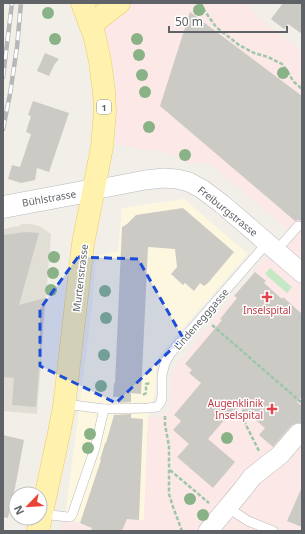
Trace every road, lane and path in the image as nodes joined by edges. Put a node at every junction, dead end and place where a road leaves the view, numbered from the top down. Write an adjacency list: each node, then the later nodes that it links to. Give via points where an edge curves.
1 (82, 3): 4 (main road, 1)
2 (119, 3): 4 (main road)
3 (201, 3): 5 (path, via 216,27 239,45 282,64 293,81)
4 (90, 25): 6 (main road, Murtenstrasse / 1, via 100,61 104,92 102,147)
5 (302, 89)
6 (94, 190): 7 (main road, Bühlstrasse); 9 (street, Freiburgstrasse, via 145,180 177,179 188,182 209,194); 15 (main road, Murtenstrasse / 1, via 83,244)
7 (5, 206)
8 (298, 226): 9 (lane, Lindenegggasse)
9 (272, 247): 10 (street, Freiburgstrasse); 16 (lane, Lindenegggasse, via 170,354 162,375 162,397)
10 (302, 273)
11 (215, 328): 14 (path)
12 (154, 383): 13 (path, via 146,384 146,393)
13 (139, 396)
14 (302, 403)
15 (64, 404): 17 (lane); 22 (main road, Murtenstrasse / 1)
16 (158, 405): 17 (lane, via 152,408); 21 (path, via 165,417)
17 (104, 409): 24 (lane, via 95,448 72,515)
18 (244, 410): 20 (path, via 241,415)
19 (300, 433): 20 (street)
20 (266, 466): 23 (street, via 252,477)
21 (170, 470): 23 (path); 25 (path, via 169,494)
22 (48, 486)
23 (225, 511): 26 (street); 27 (lane)
24 (48, 521)
25 (182, 531)
26 (208, 531)
27 (273, 531)

